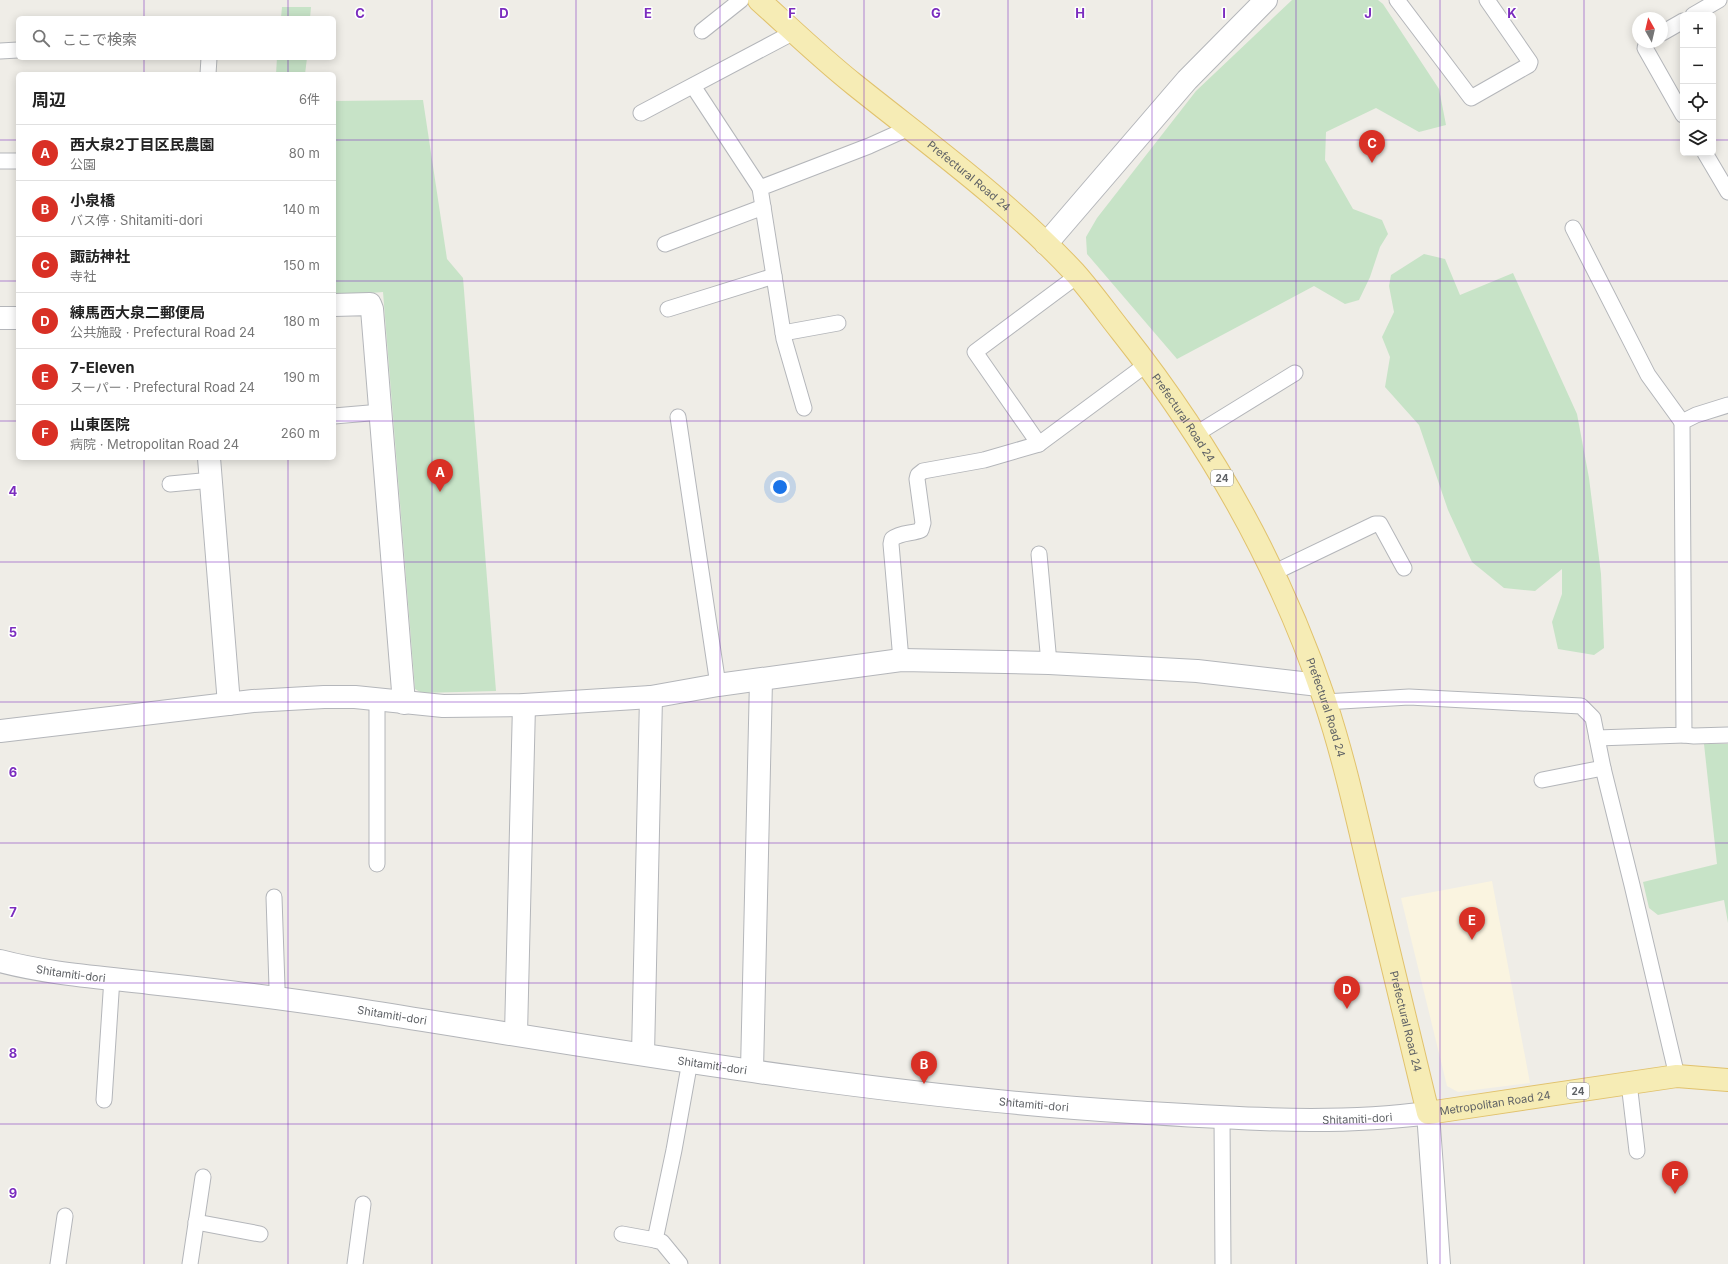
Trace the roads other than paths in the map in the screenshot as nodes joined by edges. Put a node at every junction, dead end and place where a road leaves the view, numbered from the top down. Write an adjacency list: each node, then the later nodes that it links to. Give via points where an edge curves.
1 (741, 0): 10 (lane)
2 (759, 0): 11 (main road, Prefectural Road 24 / 24)
3 (1397, 0): 4 (lane, via 1471,98 1529,65 1530,62)
4 (1487, 0)
5 (1719, 0): 7 (lane)
6 (1259, 2): 29 (street, via 1187,80)
7 (1698, 12)
8 (1680, 23): 9 (lane)
9 (1668, 30)
10 (702, 32)
11 (794, 32): 17 (lane); 20 (main road, Prefectural Road 24 / 24)
12 (1645, 48): 18 (lane)
13 (16, 50): 14 (lane)
14 (0, 51)
15 (209, 60): 16 (lane)
16 (208, 72)
17 (693, 86): 19 (lane); 24 (lane)
18 (1680, 110)
19 (641, 113)
20 (909, 128): 24 (lane); 29 (main road, Prefectural Road 24 / 24, via 979,183)
21 (1707, 156): 25 (lane)
22 (0, 161): 23 (lane)
23 (16, 161)
24 (760, 188): 26 (lane)
25 (1728, 192)
26 (763, 207): 28 (lane); 30 (lane)
27 (1573, 228): 45 (lane, via 1648,375)
28 (665, 244)
29 (1046, 244): 31 (main road, Prefectural Road 24 / 24)
30 (774, 276): 33 (lane); 37 (lane)
31 (1077, 276): 38 (main road, Prefectural Road 24 / 24); 47 (lane, via 975,352)
32 (336, 305): 42 (street, via 370,304)
33 (668, 309)
34 (0, 318): 35 (street)
35 (16, 318)
36 (838, 323): 37 (lane)
37 (783, 333): 41 (lane)
38 (1147, 364): 46 (main road, Prefectural Road 24 / 24); 47 (lane)
39 (1295, 374): 46 (lane)
40 (1728, 405): 45 (lane)
41 (804, 408)
42 (381, 412): 43 (lane); 61 (street)
43 (336, 416)
44 (678, 417): 57 (lane)
45 (1682, 422): 65 (lane)
46 (1196, 434): 53 (main road, Prefectural Road 24 / 24, via 1236,502)
47 (1039, 444): 54 (lane, via 984,460 923,471 918,475 923,523 921,530 897,535 892,538 891,544)
48 (209, 460): 49 (street)
49 (212, 480): 50 (lane); 62 (street)
50 (170, 484)
51 (1039, 554): 55 (lane)
52 (1404, 568): 53 (lane, via 1380,524 1375,524)
53 (1273, 573): 58 (main road, Prefectural Road 24 / 24)
54 (901, 660): 55 (street); 56 (street)
55 (1049, 663): 58 (street, via 1197,671)
56 (761, 680): 57 (street); 78 (street)
57 (718, 685): 59 (street)
58 (1322, 694): 67 (lane, via 1581,706 1593,718); 83 (main road, Prefectural Road 24 / 24, via 1354,807)
59 (651, 697): 63 (street); 76 (street)
60 (377, 700): 61 (street); 62 (street, via 324,697); 70 (lane)
61 (404, 703): 63 (street, via 443,706)
62 (229, 704): 64 (street)
63 (524, 705): 75 (street)
64 (0, 731)
65 (1684, 735): 66 (lane); 67 (lane)
66 (1728, 735)
67 (1597, 738): 68 (lane)
68 (1603, 768): 69 (lane); 79 (lane)
69 (1542, 780)
70 (376, 864)
71 (274, 898): 74 (lane)
72 (0, 961): 73 (street, Shitamiti-dori, via 50,971)
73 (112, 978): 74 (street, Shitamiti-dori); 82 (lane)
74 (276, 997): 75 (street, Shitamiti-dori)
75 (516, 1034): 76 (street, Shitamiti-dori)
76 (643, 1054): 77 (street, Shitamiti-dori)
77 (690, 1061): 78 (street, Shitamiti-dori); 92 (lane)
78 (752, 1070): 84 (street, Shitamiti-dori, via 923,1094 1066,1108)
79 (1677, 1076): 80 (main road, Metropolitan Road 24 / 24); 81 (main road, Metropolitan Road 24 / 24)
80 (1728, 1080)
81 (1629, 1083): 83 (main road, Metropolitan Road 24 / 24); 85 (lane)
82 (104, 1100)
83 (1428, 1113): 84 (street, Shitamiti-dori, via 1400,1117 1321,1119); 98 (street)
84 (1222, 1118): 97 (lane)
85 (1637, 1151)
86 (203, 1177): 89 (lane)
87 (363, 1204): 95 (lane)
88 (65, 1216): 93 (lane)
89 (196, 1222): 90 (lane); 94 (lane)
90 (260, 1234)
91 (622, 1234): 92 (lane)
92 (655, 1240): 96 (lane, via 662,1242)
93 (58, 1264)
94 (190, 1264)
95 (355, 1264)
96 (680, 1264)
97 (1223, 1264)
98 (1439, 1264)

